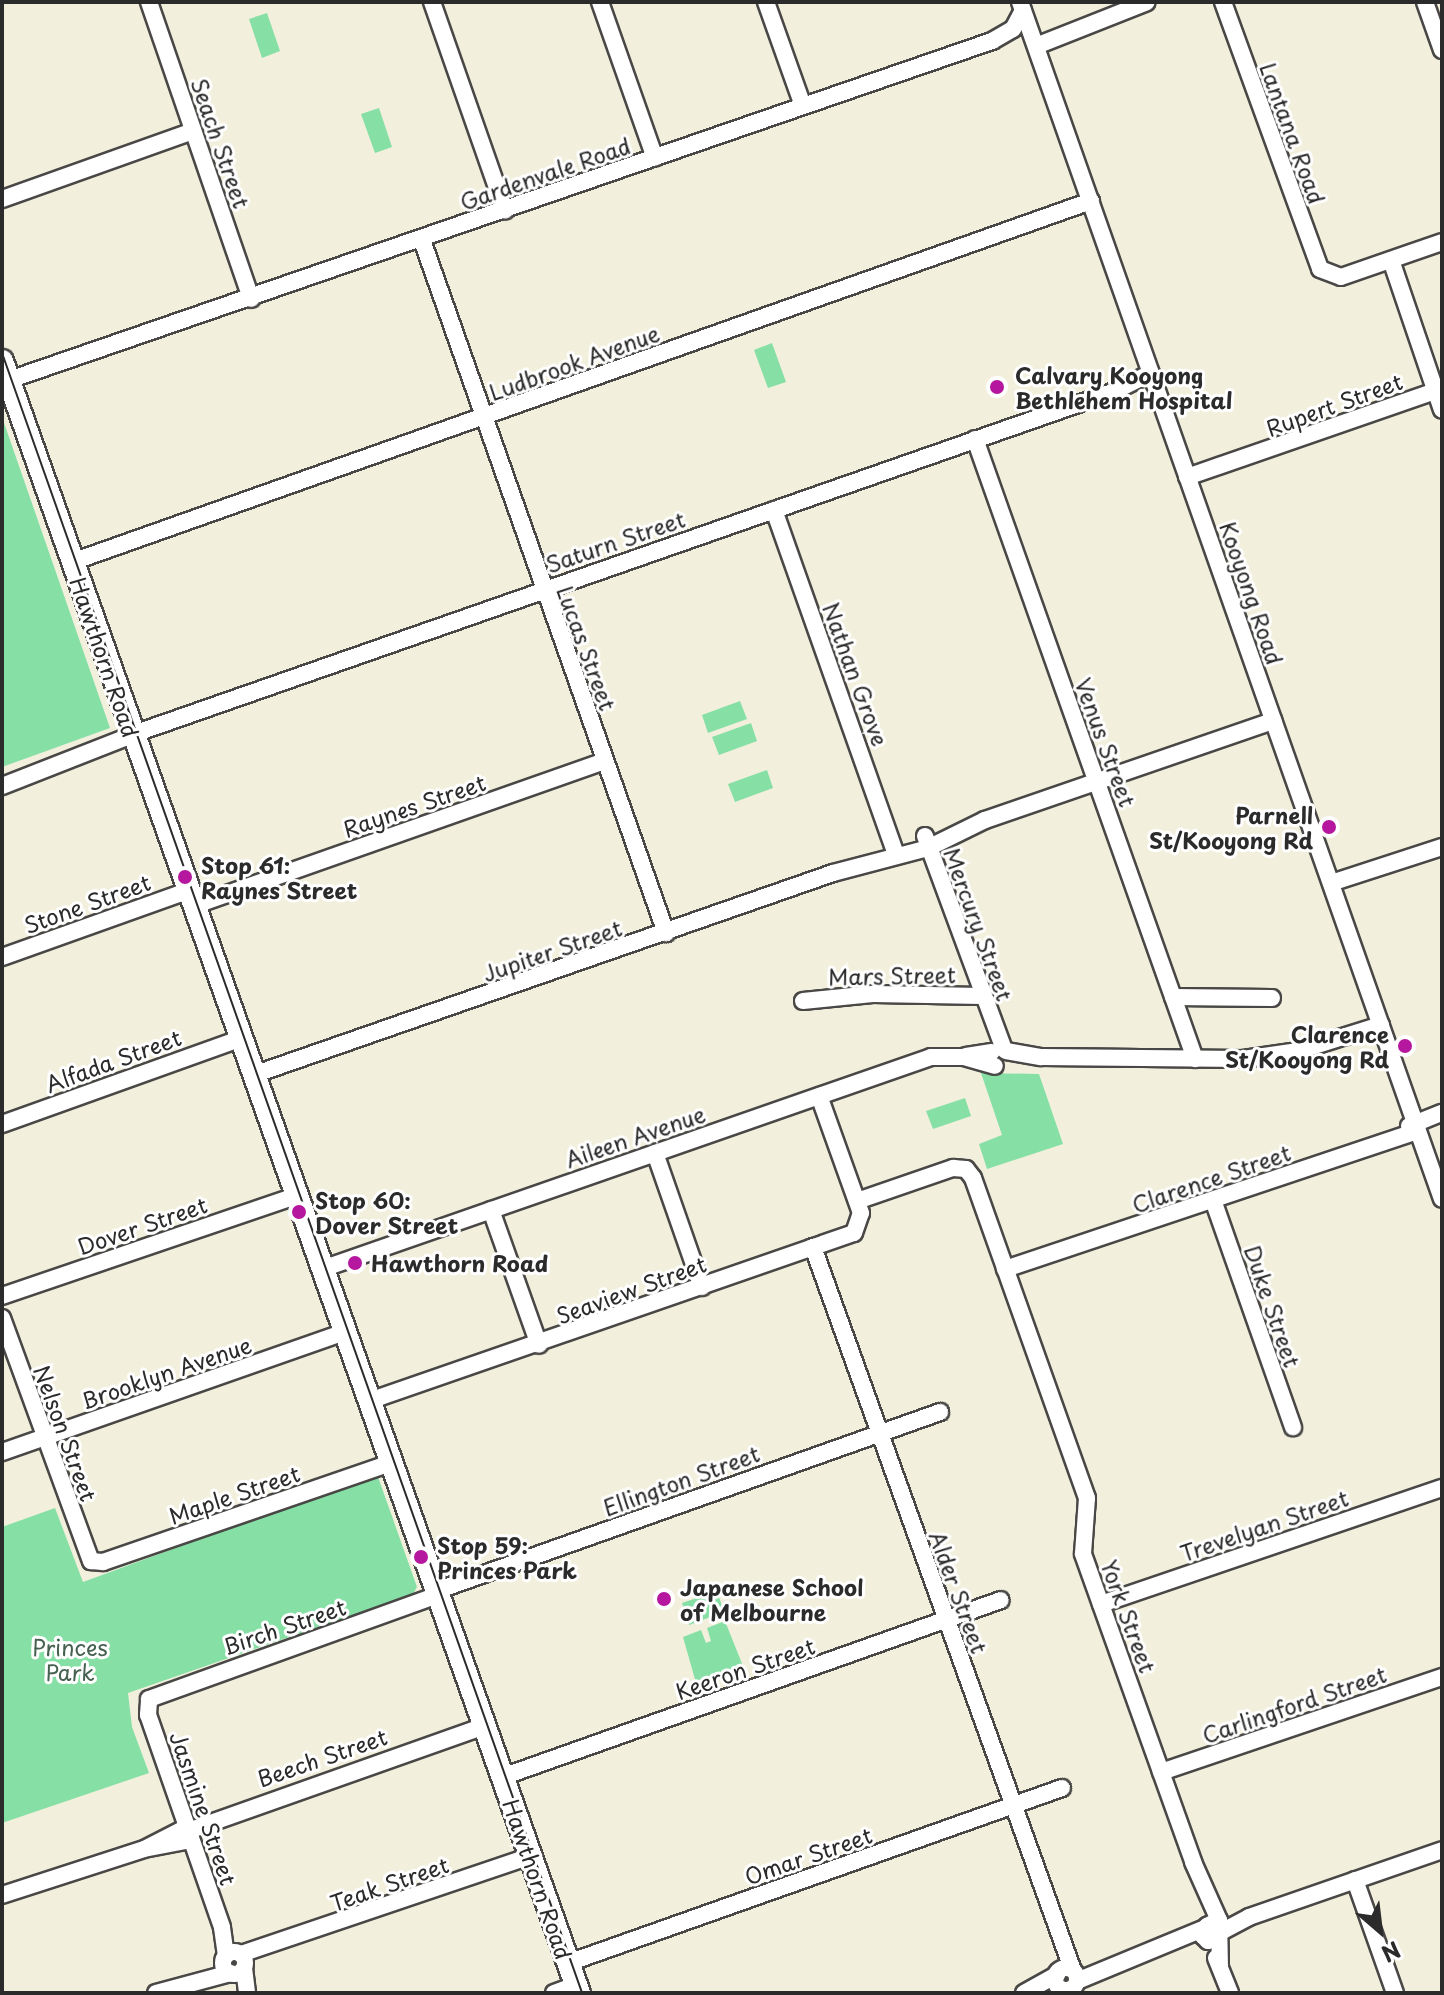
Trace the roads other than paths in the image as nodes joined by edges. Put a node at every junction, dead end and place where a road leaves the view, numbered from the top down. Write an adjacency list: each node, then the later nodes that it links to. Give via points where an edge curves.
1 (149, 2): 12 (street, Seach Street)
2 (432, 2): 16 (street)
3 (600, 2): 13 (street)
4 (766, 2): 11 (street)
5 (1147, 2): 9 (street)
6 (1223, 2): 19 (street, Lantana Road, via 1313,256 1328,274 1351,274)
7 (1425, 2): 10 (street)
8 (1022, 6): 9 (street, Kooyong Road); 11 (street, Gardenvale Road, via 1013,29 992,41)
9 (1034, 42): 15 (street, Kooyong Road)
10 (1442, 50)
11 (803, 106): 13 (street, Gardenvale Road)
12 (193, 131): 14 (street); 20 (street, Seach Street)
13 (655, 158): 16 (street, Gardenvale Road)
14 (2, 199)
15 (1091, 201): 22 (street, Kooyong Road); 25 (street, Ludbrook Avenue)
16 (505, 211): 17 (street, Gardenvale Road)
17 (422, 240): 20 (street, Gardenvale Road); 25 (street, Lucas Street)
18 (1442, 242): 19 (street)
19 (1391, 260): 23 (street)
20 (251, 299): 21 (street, Gardenvale Road, via 69,363)
21 (8, 377): 29 (main road, Hawthorn Road)
22 (1152, 377): 26 (street, Saturn Street); 27 (street, Kooyong Road)
23 (1435, 391): 24 (street); 27 (street, Rupert Street)
24 (1442, 410)
25 (483, 418): 29 (street, Ludbrook Avenue); 30 (street, Lucas Street)
26 (975, 439): 28 (street, Saturn Street); 34 (street, Venus Street)
27 (1189, 481): 31 (street, Kooyong Road)
28 (774, 510): 30 (street, Saturn Street); 38 (street, Nathan Grove)
29 (72, 562): 32 (main road, Hawthorn Road)
30 (543, 590): 32 (street, Saturn Street); 33 (street, Lucas Street)
31 (1272, 716): 34 (street, Jupiter Street); 39 (street, Kooyong Road)
32 (132, 737): 35 (street, Saturn Street); 40 (main road, Hawthorn Road)
33 (604, 761): 40 (street, Raynes Street); 41 (street, Lucas Street)
34 (1097, 780): 36 (street, Jupiter Street); 44 (street, Venus Street)
35 (2, 786)
36 (926, 842): 38 (street, Jupiter Street); 43 (street, Mercury Street)
37 (1442, 847): 39 (street)
38 (894, 849): 41 (street, Jupiter Street)
39 (1332, 887): 47 (street, Kooyong Road)
40 (190, 899): 42 (street, Stone Street); 48 (main road, Hawthorn Road)
41 (666, 933): 51 (street, Jupiter Street)
42 (2, 957)
43 (982, 996): 46 (street, Mars Street, via 873,994); 49 (street, Mercury Street)
44 (1173, 997): 45 (street); 50 (street, Venus Street)
45 (1272, 998)
46 (803, 1001)
47 (1381, 1025): 50 (street, Aileen Avenue, via 1280,1056); 55 (street, Kooyong Road)
48 (240, 1039): 51 (main road, Hawthorn Road); 56 (street, Alfada Street)
49 (999, 1056): 50 (street, Aileen Avenue); 52 (street, Aileen Avenue, via 931,1057)
50 (1195, 1059)
51 (254, 1079): 58 (main road, Hawthorn Road)
52 (819, 1096): 57 (street, Aileen Avenue); 61 (street)
53 (1442, 1103): 55 (street, Clarence Street)
54 (1442, 1113): 55 (street, Clarence Street)
55 (1415, 1122): 59 (street, Kooyong Road); 60 (street, Clarence Street, via 1383,1140)
56 (2, 1124)
57 (655, 1153): 62 (street, Aileen Avenue); 66 (street)
58 (296, 1196): 64 (main road, Hawthorn Road); 67 (street, Dover Street)
59 (1442, 1199)
60 (1213, 1200): 65 (street, Clarence Street); 73 (street, Duke Street)
61 (857, 1201): 63 (street, Seaview Street, via 860,1227); 65 (street, York Street, via 953,1168 966,1169)
62 (491, 1210): 64 (street, Aileen Avenue); 70 (street)
63 (813, 1247): 66 (street, Seaview Street); 74 (street, Alder Street)
64 (322, 1269): 69 (main road, Hawthorn Road)
65 (1006, 1272): 82 (street, York Street, via 1087,1498 1082,1548)
66 (702, 1287): 70 (street, Seaview Street)
67 (2, 1296)
68 (2, 1318): 75 (street, Nelson Street)
69 (344, 1332): 71 (main road, Hawthorn Road); 75 (street, Brooklyn Avenue)
70 (539, 1345): 71 (street, Seaview Street)
71 (370, 1405): 77 (main road, Hawthorn Road)
72 (940, 1412): 74 (street, Ellington Street)
73 (1293, 1427)
74 (879, 1433): 80 (street, Ellington Street); 83 (street, Alder Street)
75 (45, 1437): 76 (street, Brooklyn Avenue); 79 (street, Nelson Street)
76 (2, 1452)
77 (391, 1463): 79 (street, Maple Street, via 103,1562); 80 (main road, Hawthorn Road)
78 (1442, 1488): 82 (street, Trevelyan Street)
79 (91, 1561)
80 (437, 1593): 85 (street, Birch Street, via 159,1693); 86 (main road, Hawthorn Road)
81 (1001, 1600): 83 (street, Keeron Street)
82 (1101, 1604): 87 (street, York Street)
83 (945, 1620): 88 (street, Keeron Street); 90 (street, Alder Street)
84 (1442, 1677): 87 (street, Carlingford Street)
85 (147, 1703): 91 (street, Jasmine Street)
86 (483, 1722): 88 (main road, Hawthorn Road); 91 (street, Beech Street)
87 (1161, 1772): 96 (street, York Street)
88 (502, 1777): 93 (main road, Hawthorn Road)
89 (1062, 1788): 90 (street, Omar Street)
90 (1012, 1806): 98 (street, Omar Street); 99 (street, Alder Street, via 1063,1951)
91 (188, 1830): 95 (street, Beech Street); 97 (street, Jasmine Street)
92 (1442, 1850): 94 (street)
93 (530, 1856): 97 (street, Teak Street); 98 (main road, Hawthorn Road)
94 (1355, 1880): 96 (street); 106 (street)
95 (2, 1895)
96 (1213, 1930): 99 (street); 105 (street)
97 (235, 1963): 102 (street, Teak Street); 103 (street, Jasmine Street)
98 (568, 1963): 100 (main road, Hawthorn Road)
99 (1067, 1981): 101 (street)
100 (578, 1989): 104 (street)
101 (1026, 1992)
102 (156, 1993)
103 (245, 1993)
104 (554, 1993)
105 (1230, 1993)
106 (1395, 1993)

